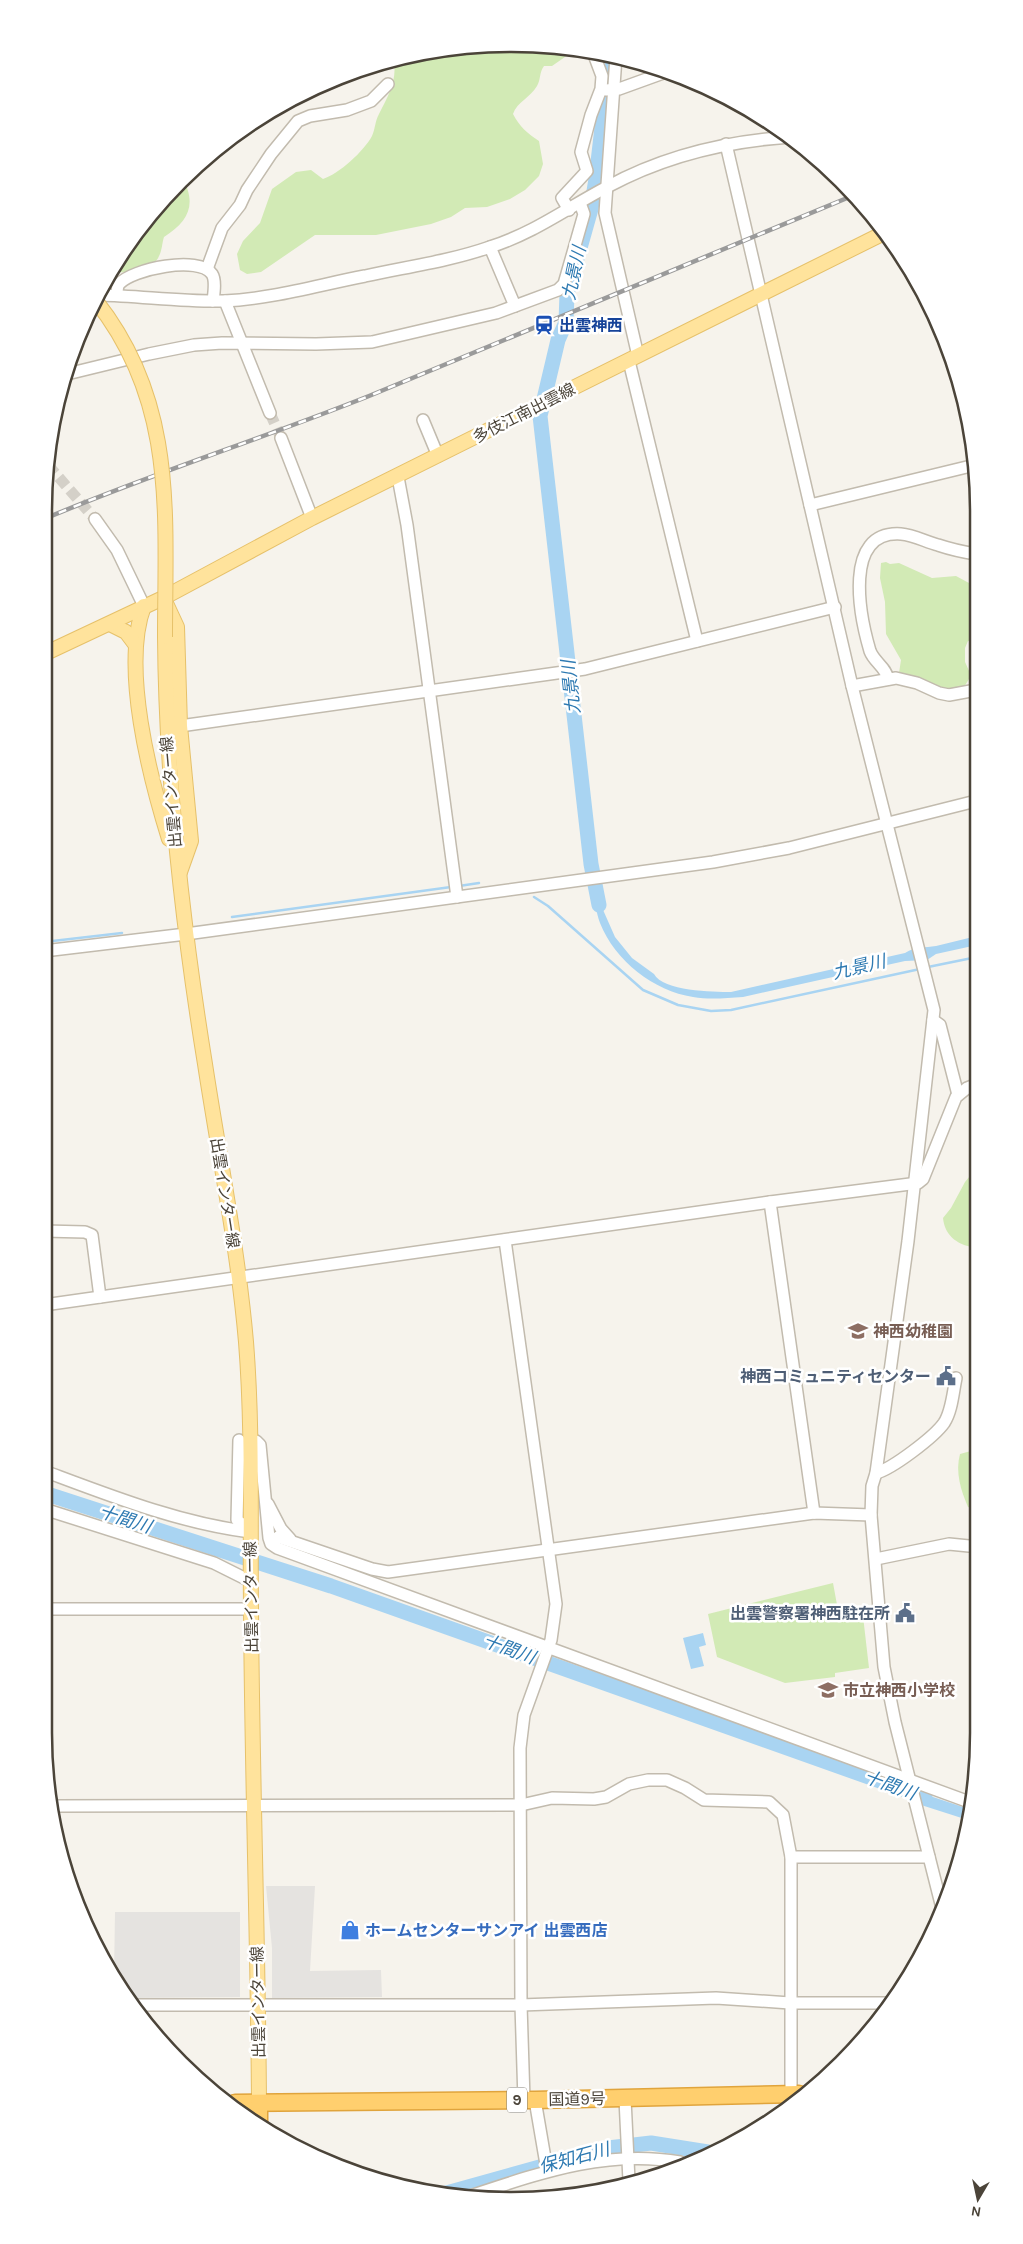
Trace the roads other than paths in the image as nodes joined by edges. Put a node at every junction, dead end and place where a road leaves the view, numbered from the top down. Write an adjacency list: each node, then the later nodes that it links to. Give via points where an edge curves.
1 (597, 60): 5 (street)
2 (614, 64): 5 (street)
3 (654, 76): 5 (street)
4 (388, 84): 13 (street, via 371,101 298,122 271,154 222,228)
5 (606, 90): 8 (street); 10 (street, via 591,114 581,152 587,171 562,198)
6 (779, 138): 7 (street)
7 (726, 144): 8 (street, via 672,158); 14 (street)
8 (606, 187): 9 (street); 21 (street, via 605,213)
9 (580, 203): 10 (street); 18 (street, via 584,214 564,284 558,290)
10 (569, 210): 12 (street)
11 (879, 236): 14 (main road, 多伎江南出雲線)
12 (490, 247): 17 (street, via 270,296); 18 (street)
13 (207, 269): 16 (street, via 182,265 152,269 123,281 117,288); 17 (street, via 214,279)
14 (760, 294): 21 (main road, 多伎江南出雲線); 29 (street)
15 (107, 295): 16 (street)
16 (117, 295): 17 (street)
17 (219, 301): 20 (street)
18 (515, 306): 20 (street, via 372,342)
19 (101, 307): 47 (main road, 出雲インター線, bridge, via 132,360 147,395 163,470 165,711)
20 (242, 343): 22 (street, via 194,345); 23 (street)
21 (634, 358): 26 (main road, 多伎江南出雲線); 37 (street)
22 (74, 372)
23 (270, 413)
24 (423, 420): 26 (street)
25 (281, 438): 30 (street)
26 (438, 456): 28 (main road, 多伎江南出雲線)
27 (968, 466): 29 (street)
28 (398, 477): 30 (main road, 多伎江南出雲線); 42 (street)
29 (810, 505): 35 (street)
30 (312, 518): 33 (main road, 多伎江南出雲線)
31 (95, 519): 34 (street, via 117,550)
32 (970, 552): 40 (street, via 900,534 884,537 870,546 859,572 862,612 871,652 886,671)
33 (163, 598): 34 (main road, 多伎江南出雲線); 44 (main road, via 177,627)
34 (144, 606): 36 (main road, 多伎江南出雲線); 38 (main road)
35 (835, 608): 37 (street); 41 (street)
36 (110, 624): 38 (main road, via 126,632); 39 (main road, 多伎江南出雲線)
37 (697, 641): 42 (street, via 579,670)
38 (135, 644): 47 (main road, via 148,770)
39 (52, 650)
40 (888, 679): 41 (street); 43 (street, via 906,680 949,695)
41 (852, 686): 46 (street)
42 (428, 691): 44 (street); 48 (street)
43 (970, 691)
44 (180, 726): 47 (main road, via 191,841)
45 (970, 803): 46 (street)
46 (888, 824): 48 (street, via 741,857); 51 (street, via 934,1010)
47 (178, 869): 49 (main road, 出雲インター線)
48 (457, 897): 49 (street)
49 (186, 934): 50 (street); 58 (main road, 出雲インター線)
50 (52, 950)
51 (933, 1020): 53 (street, via 940,1025); 54 (street)
52 (970, 1088): 53 (street)
53 (958, 1095): 54 (street, via 923,1180)
54 (914, 1184): 55 (street); 64 (street)
55 (770, 1202): 57 (street); 68 (street)
56 (52, 1231): 59 (street, via 92,1235)
57 (506, 1240): 58 (street); 74 (street)
58 (239, 1278): 59 (street); 70 (main road, 出雲インター線, via 249,1390)
59 (100, 1297): 60 (street)
60 (52, 1304)
61 (956, 1378): 64 (street, via 944,1423 913,1450)
62 (239, 1440): 70 (street, via 237,1520)
63 (256, 1441): 66 (street, via 260,1445)
64 (876, 1473): 69 (street)
65 (52, 1474): 70 (street, via 191,1521)
66 (265, 1496): 72 (street, via 281,1530); 79 (street, via 269,1538 277,1548)
67 (52, 1512): 76 (street)
68 (814, 1513): 69 (street); 74 (street)
69 (871, 1515): 75 (street)
70 (247, 1532): 76 (main road, 出雲インター線)
71 (278, 1537): 72 (street)
72 (293, 1542): 74 (street, via 388,1572)
73 (970, 1546): 75 (street, via 949,1544)
74 (549, 1550): 79 (street, via 556,1604)
75 (876, 1559): 80 (street, via 886,1676)
76 (250, 1577): 78 (main road, 出雲インター線)
77 (52, 1609): 78 (street)
78 (250, 1609): 84 (main road, 出雲インター線)
79 (548, 1648): 80 (street); 82 (street, via 524,1716 520,1748)
80 (911, 1784): 81 (street); 86 (street)
81 (966, 1801)
82 (521, 1805): 84 (street); 85 (street, via 552,1798 606,1797 629,1784 667,1780 704,1800 768,1802 784,1815); 90 (street)
83 (58, 1806): 84 (street)
84 (255, 1806): 92 (main road, 出雲インター線)
85 (791, 1857): 86 (street); 88 (street)
86 (930, 1857): 87 (street)
87 (940, 1898)
88 (790, 2003): 89 (street); 90 (street, via 716,1998); 93 (street)
89 (882, 2003)
90 (521, 2004): 92 (street); 95 (street)
91 (142, 2005): 92 (street)
92 (258, 2006): 97 (main road, 出雲インター線)
93 (795, 2094): 94 (highway, 国道9号 / 9)
94 (625, 2098): 95 (highway, 国道9号 / 9); 99 (street)
95 (529, 2100): 97 (highway, 国道9号 / 9); 101 (street)
96 (240, 2103): 97 (highway, 国道9号 / 9)
97 (259, 2103): 98 (highway)
98 (259, 2116)
99 (629, 2158): 100 (street); 101 (street); 102 (street)
100 (674, 2162)
101 (547, 2170): 103 (street)
102 (629, 2176)
103 (484, 2191)

